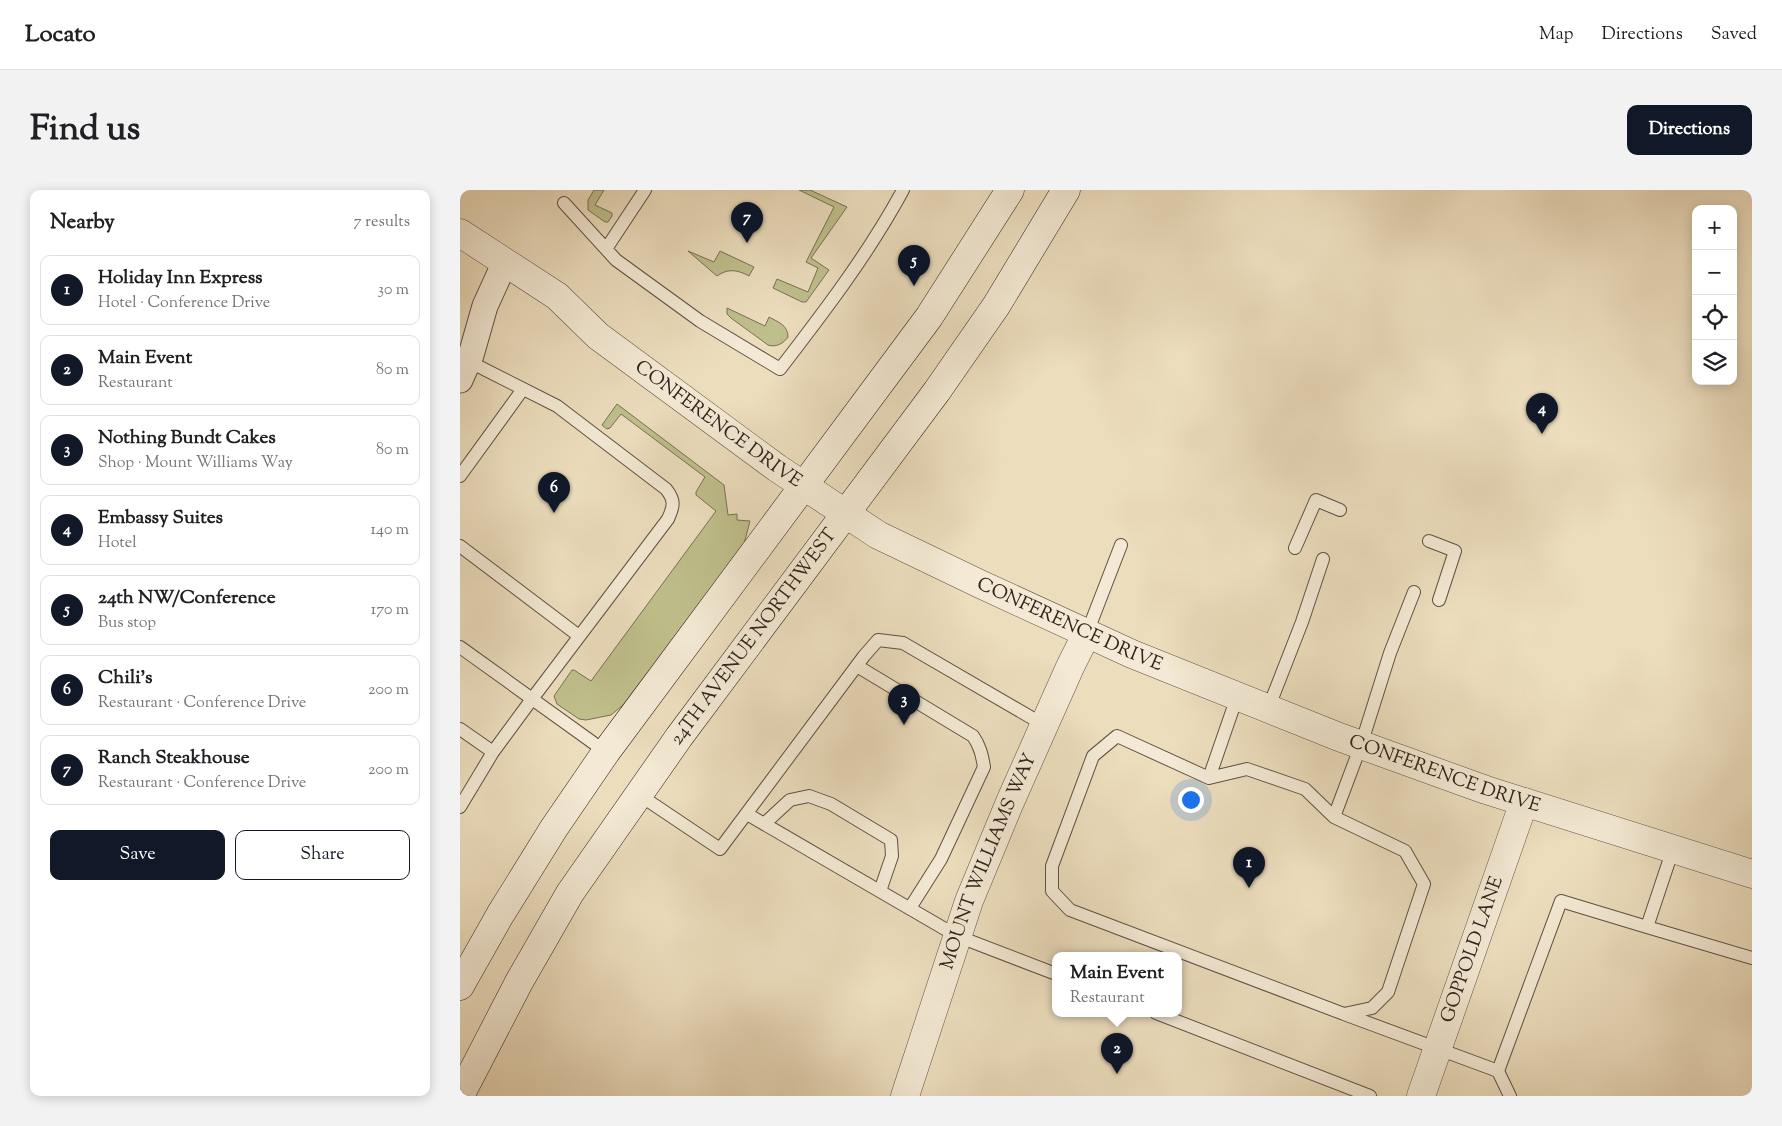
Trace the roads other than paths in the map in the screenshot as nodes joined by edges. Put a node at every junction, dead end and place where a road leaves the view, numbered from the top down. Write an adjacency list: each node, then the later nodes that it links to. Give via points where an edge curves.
1 (645, 190): 7 (lane)
2 (903, 190): 7 (lane, via 826,310 780,369 700,321 616,260)
3 (1010, 190): 12 (street, via 928,317)
4 (1066, 190): 14 (street, 24TH AVENUE NORTHWEST, via 996,306)
5 (564, 203): 7 (lane)
6 (460, 233): 8 (street, CONFERENCE DRIVE)
7 (606, 249)
8 (505, 262): 9 (street, via 485,306); 12 (street, CONFERENCE DRIVE, via 558,296 598,336)
9 (464, 370): 10 (lane)
10 (523, 389): 11 (lane); 23 (lane, via 558,406 666,489 672,497 668,519)
11 (460, 476)
12 (804, 486): 14 (street, CONFERENCE DRIVE); 33 (street)
13 (1340, 510): 18 (lane, via 1316,500)
14 (846, 513): 22 (street, CONFERENCE DRIVE, via 884,537); 35 (street, 24TH AVENUE NORTHWEST)
15 (1429, 541): 21 (lane, via 1455,551)
16 (1121, 545): 22 (lane)
17 (460, 546): 23 (lane)
18 (1295, 548)
19 (1323, 559): 28 (lane)
20 (1414, 592): 31 (lane, via 1390,653)
21 (1439, 600)
22 (1087, 633): 26 (street, CONFERENCE DRIVE); 29 (street, MOUNT WILLIAMS WAY)
23 (579, 636): 27 (lane)
24 (460, 647): 27 (lane)
25 (857, 666): 29 (lane, via 878,640 903,643); 38 (lane); 44 (lane, via 973,736 982,755 984,767 941,860)
26 (1237, 697): 28 (street, CONFERENCE DRIVE); 34 (lane)
27 (532, 699): 32 (lane); 33 (lane)
28 (1268, 710): 31 (street, CONFERENCE DRIVE)
29 (1044, 725): 46 (street, MOUNT WILLIAMS WAY)
30 (460, 729): 32 (lane)
31 (1361, 745): 36 (street, CONFERENCE DRIVE); 39 (lane)
32 (493, 752): 37 (lane)
33 (606, 752): 51 (street, via 554,828)
34 (1209, 778): 39 (lane, via 1247,769 1305,789); 47 (lane, via 1116,736 1093,756 1052,866 1052,891 1070,910)
35 (638, 794): 38 (lane, via 720,849); 56 (street, 24TH AVENUE NORTHWEST, via 570,893)
36 (1524, 802): 41 (street, CONFERENCE DRIVE); 54 (street, GOPPOLD LANE)
37 (460, 807)
38 (746, 814): 40 (lane)
39 (1334, 818): 52 (lane, via 1405,851 1424,884 1388,992 1372,1008)
40 (764, 824): 43 (lane); 43 (lane, via 790,800 809,796 831,804 891,840 892,856)
41 (1673, 849): 42 (street, CONFERENCE DRIVE); 45 (lane)
42 (1752, 874)
43 (880, 891): 44 (lane)
44 (910, 908): 46 (lane)
45 (1647, 927): 49 (lane); 55 (lane, via 1561,901)
46 (957, 936): 50 (lane); 57 (street, MOUNT WILLIAMS WAY)
47 (1181, 952)
48 (1182, 953): 52 (lane)
49 (1752, 958)
50 (1052, 972)
51 (460, 986)
52 (1344, 1014): 54 (lane)
53 (1166, 1017): 58 (lane)
54 (1437, 1050): 55 (lane); 59 (street, GOPPOLD LANE)
55 (1498, 1071): 60 (lane)
56 (460, 1096)
57 (905, 1096)
58 (1370, 1096)
59 (1421, 1096)
60 (1510, 1096)

